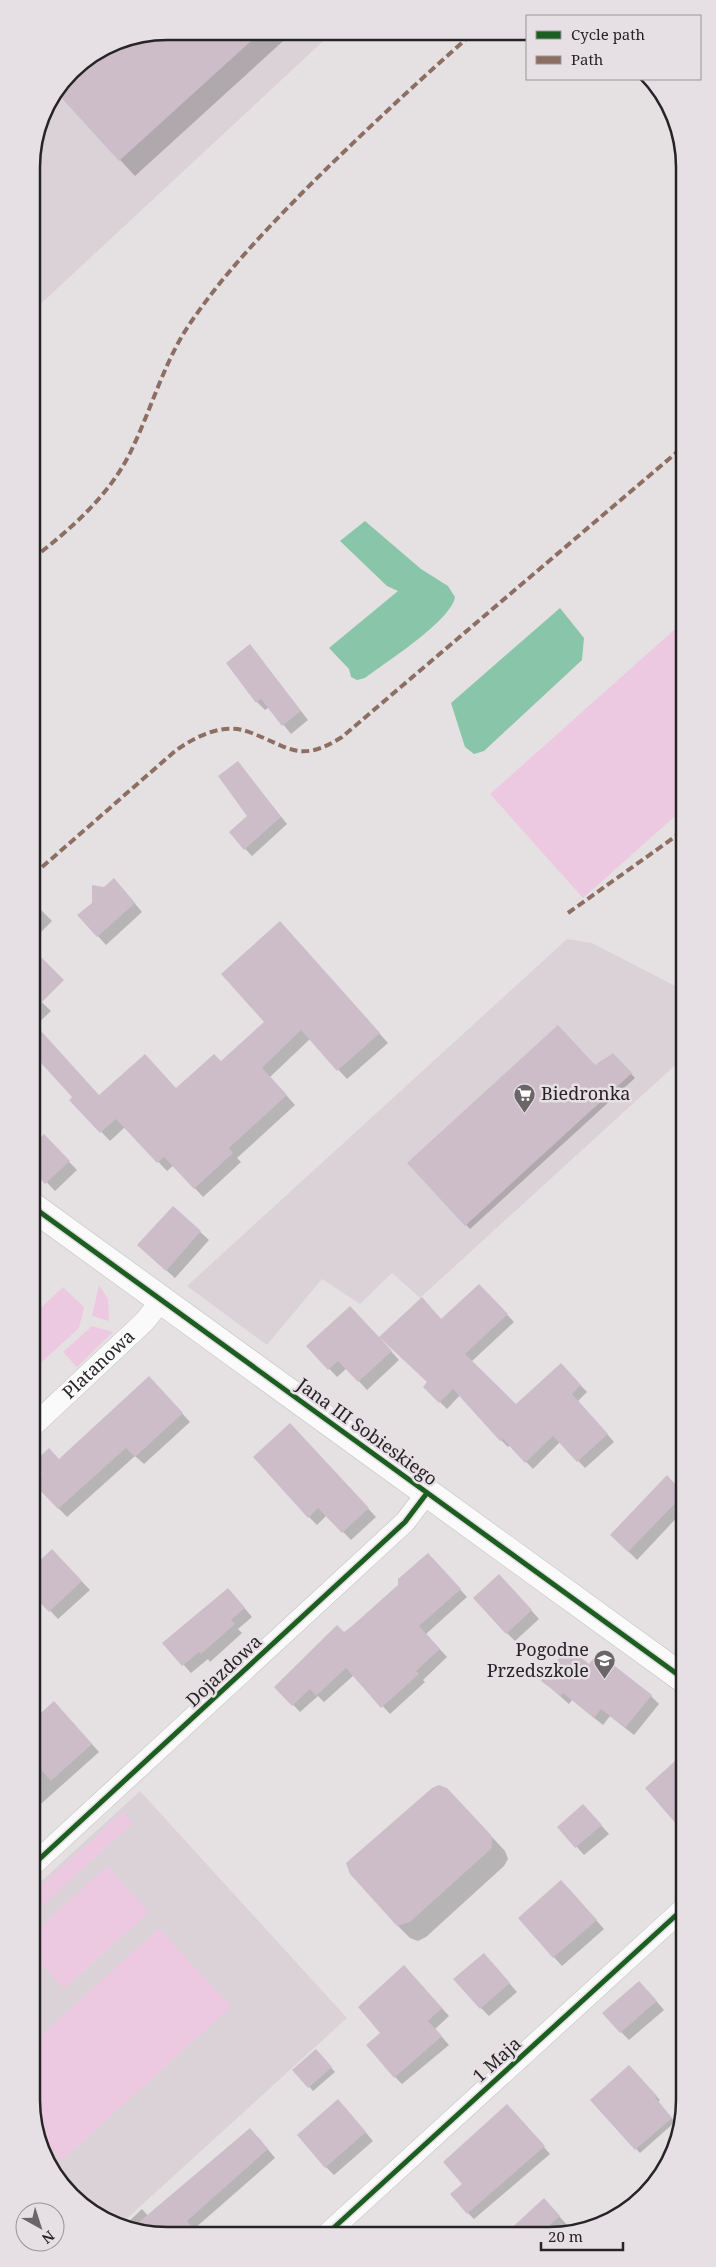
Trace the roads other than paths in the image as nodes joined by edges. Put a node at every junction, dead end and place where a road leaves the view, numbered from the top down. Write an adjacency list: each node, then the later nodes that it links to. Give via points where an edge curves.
1 (40, 1212): 2 (street, Jana III Sobieskiego)
2 (162, 1300): 3 (street, Platanowa, via 130,1336); 4 (street, Jana III Sobieskiego)
3 (40, 1420)
4 (427, 1493): 5 (street, Jana III Sobieskiego); 6 (street, Dojazdowa, via 396,1530)
5 (676, 1673)
6 (40, 1858)
7 (676, 1915): 8 (street, 1 Maja)
8 (335, 2227)

